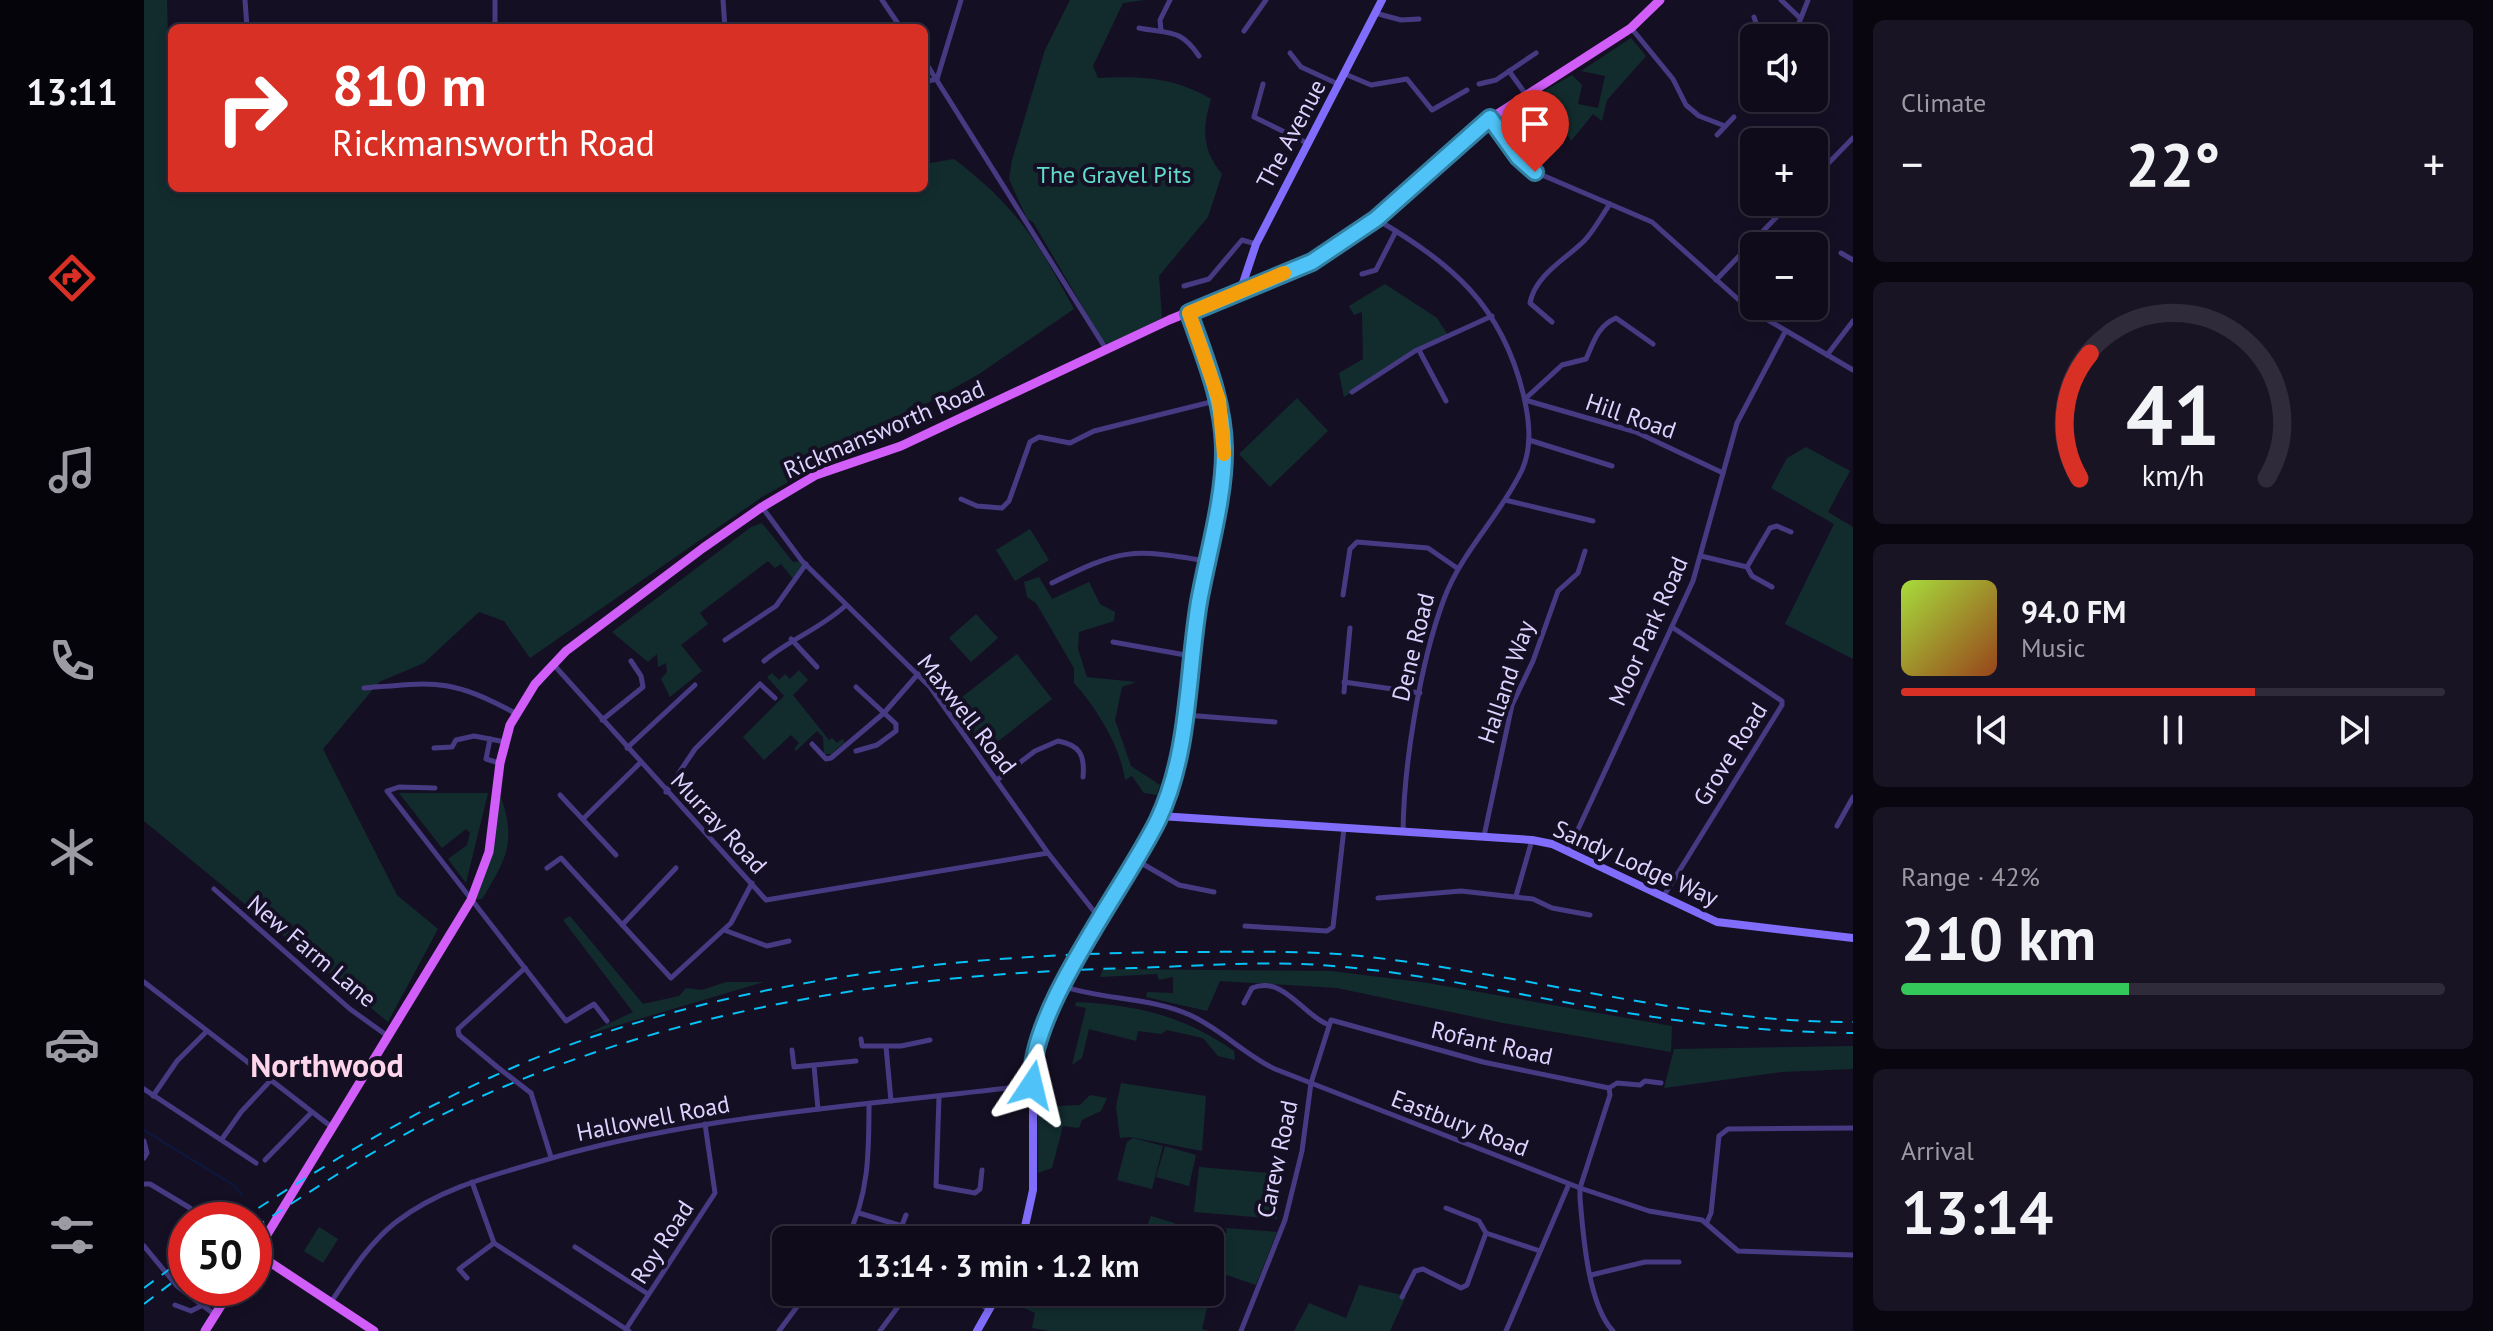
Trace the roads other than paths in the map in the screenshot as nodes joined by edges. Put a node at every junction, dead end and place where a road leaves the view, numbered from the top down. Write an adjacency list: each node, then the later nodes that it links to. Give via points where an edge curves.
1 (245, 0): 16 (street)
2 (495, 0): 17 (street)
3 (723, 0): 18 (street)
4 (882, 0): 19 (street)
5 (961, 0): 32 (street)
6 (1170, 0): 24 (street)
7 (1266, 0): 25 (street)
8 (1382, 0): 12 (street, The Avenue)
9 (1781, 0): 14 (street)
10 (1808, 0): 14 (street)
11 (1653, 2): 23 (main road, Rickmansworth Road)
12 (1375, 13): 15 (street); 31 (street, The Avenue)
13 (1754, 17): 20 (street)
14 (1799, 17): 21 (street)
15 (1419, 19)
16 (247, 24)
17 (495, 24)
18 (725, 24)
19 (898, 24)
20 (1756, 24)
21 (1797, 24)
22 (1139, 28): 24 (street)
23 (1631, 28): 38 (main road, Rickmansworth Road); 41 (street, via 1673,79 1686,105)
24 (1161, 30): 28 (street, via 1188,40)
25 (1244, 31)
26 (1290, 53): 35 (street, via 1301,67)
27 (1536, 53): 30 (street)
28 (1199, 56)
29 (928, 66): 32 (street)
30 (1509, 71): 36 (street); 38 (street)
31 (1345, 74): 35 (street, The Avenue); 37 (street, via 1371,85 1407,79 1432,110)
32 (937, 79): 33 (street); 63 (street)
33 (928, 81)
34 (1263, 84): 44 (street, via 1254,117)
35 (1340, 84): 44 (street, The Avenue)
36 (1479, 84)
37 (1467, 90)
38 (1527, 97): 40 (main road, Rickmansworth Road)
39 (1734, 117): 41 (street)
40 (1490, 118): 46 (street, via 1535,172); 48 (main road, Rickmansworth Road)
41 (1725, 126): 42 (street)
42 (1717, 135)
43 (1853, 138): 45 (street)
44 (1308, 144): 50 (street, The Avenue)
45 (1828, 164)
46 (1610, 204): 54 (street, via 1659,227); 60 (street, via 1585,240 1530,297)
47 (1778, 216): 54 (street)
48 (1376, 219): 49 (street, Dene Road); 56 (main road, Rickmansworth Road, via 1312,262)
49 (1396, 231): 53 (street, via 1376,270); 58 (street, Dene Road, via 1440,260 1481,298)
50 (1256, 244): 55 (street, via 1242,240 1209,279); 56 (street, The Avenue)
51 (1841, 253): 52 (street)
52 (1853, 260)
53 (1362, 274)
54 (1716, 280): 61 (street)
55 (1184, 286)
56 (1241, 289): 57 (main road, Rickmansworth Road)
57 (1189, 313): 63 (main road, Rickmansworth Road); 68 (street)
58 (1492, 316): 64 (street); 69 (street, Dene Road, via 1506,338)
59 (1853, 321): 65 (street)
60 (1552, 322)
61 (1785, 332): 65 (street); 73 (street, Moor Park Road, via 1747,399)
62 (1653, 344): 69 (street, via 1616,318 1601,326 1586,359 1562,365)
63 (1106, 349): 76 (main road, Rickmansworth Road, via 901,446 816,475)
64 (1420, 352): 67 (street); 70 (street)
65 (1827, 355): 66 (street)
66 (1853, 370)
67 (1352, 392)
68 (1219, 400): 74 (street, via 1094,431 1070,443 1039,437 1030,442 1002,508); 81 (street, via 1224,449)
69 (1525, 400): 71 (street, Dene Road); 73 (street, Hill Road, via 1636,432)
70 (1446, 401)
71 (1529, 440): 72 (street); 75 (street, Dene Road, via 1523,466)
72 (1612, 466)
73 (1723, 473): 80 (street, Moor Park Road)
74 (961, 499)
75 (1505, 500): 77 (street); 84 (street, Dene Road)
76 (762, 507): 82 (street, Maxwell Road); 97 (main road, Rickmansworth Road)
77 (1593, 521)
78 (1791, 532): 83 (street, via 1770,528)
79 (1585, 551): 131 (street, Halland Way, via 1578,573 1558,591 1512,705)
80 (1701, 556): 83 (street); 89 (street, Moor Park Road)
81 (1206, 561): 85 (street, via 1140,551 1101,559); 94 (street)
82 (806, 564): 88 (street, Maxwell Road); 92 (street, via 776,606)
83 (1747, 567): 86 (street)
84 (1458, 568): 87 (street, via 1428,548 1357,542 1350,549); 105 (street, Dene Road, via 1435,623)
85 (1052, 583)
86 (1772, 587)
87 (1343, 595)
88 (845, 606): 91 (street, via 828,623); 99 (street, Maxwell Road)
89 (1672, 627): 133 (street, Moor Park Road); 144 (street, Grove Road, via 1782,705)
90 (1350, 628): 100 (street)
91 (791, 639): 96 (street); 98 (street)
92 (725, 640)
93 (1113, 642): 94 (street)
94 (1191, 656): 109 (street)
95 (631, 661): 110 (street, via 643,687)
96 (764, 661)
97 (553, 664): 107 (main road, Rickmansworth Road); 110 (street, Murray Road)
98 (817, 667)
99 (918, 674): 108 (street); 121 (street, Maxwell Road)
100 (1344, 682): 104 (street); 105 (street)
101 (695, 685): 116 (street)
102 (856, 687): 108 (street)
103 (364, 688): 107 (street, via 437,682 468,688)
104 (1344, 692)
105 (1420, 693): 130 (street, Dene Road)
106 (775, 698): 123 (street, via 760,684 695,749)
107 (515, 713): 113 (main road, Rickmansworth Road)
108 (884, 713): 114 (street, via 831,758); 117 (street, via 896,731 877,745)
109 (1184, 715): 111 (street); 126 (street, via 1178,768)
110 (602, 720): 116 (street, Murray Road)
111 (1275, 722)
112 (490, 739): 113 (street); 115 (street, via 474,736 456,740 452,747); 118 (street, via 486,759)
113 (505, 742): 118 (main road, Rickmansworth Road)
114 (812, 744)
115 (434, 748)
116 (627, 748): 119 (street, Murray Road)
117 (856, 751)
118 (500, 763): 145 (main road, Rickmansworth Road, via 493,832)
119 (640, 763): 123 (street, Murray Road); 127 (street)
120 (1083, 777): 121 (street, via 1081,752 1058,741)
121 (997, 780): 134 (street, Maxwell Road)
122 (435, 788): 145 (street, via 387,791)
123 (666, 792): 139 (street, Murray Road)
124 (560, 795): 127 (street)
125 (1853, 797): 128 (street)
126 (1160, 816): 129 (street); 136 (street)
127 (584, 818): 135 (street)
128 (1837, 826)
129 (1344, 828): 130 (street); 149 (street, via 1333,927 1327,931)
130 (1403, 831): 131 (street, Sandy Lodge Way)
131 (1484, 836): 132 (street, Sandy Lodge Way)
132 (1532, 840): 133 (street, Sandy Lodge Way); 142 (street)
133 (1567, 852): 144 (street, Sandy Lodge Way)
134 (1048, 853): 139 (street, Murray Road, via 766,900); 147 (street, Maxwell Road)
135 (616, 855)
136 (1136, 860): 141 (street, via 1179,885); 147 (street)
137 (547, 868): 148 (street, via 561,858)
138 (676, 868): 148 (street)
139 (752, 883): 150 (street)
140 (214, 889): 160 (street, New Farm Lane)
141 (1214, 892)
142 (1516, 896): 143 (street, via 1449,890); 146 (street)
143 (1378, 898)
144 (1662, 898): 151 (street, Sandy Lodge Way, via 1723,924)
145 (471, 900): 153 (street); 160 (main road, Rickmansworth Road)
146 (1590, 915)
147 (1100, 919): 155 (street, bridge)
148 (622, 925): 150 (street, via 671,978)
149 (1245, 926)
150 (724, 930): 152 (street, via 767,946)
151 (1853, 938)
152 (789, 941)
153 (525, 968): 157 (street, via 566,1021 594,1004); 184 (street, bridge, via 458,1029 463,1039 531,1093)
154 (144, 982): 159 (street)
155 (1061, 986): 168 (street, Eastbury Road, via 1178,1010 1210,1026 1248,1056); 170 (street, via 1037,1052)
156 (1244, 1003): 158 (street, via 1252,988 1272,986)
157 (607, 1021)
158 (1327, 1024): 168 (street); 171 (street, Rofant Road, via 1334,1020 1483,1062)
159 (207, 1031): 167 (street); 173 (street)
160 (389, 1038): 180 (main road, Rickmansworth Road)
161 (861, 1039): 163 (street, via 862,1046)
162 (930, 1040): 163 (street)
163 (886, 1047): 175 (street)
164 (792, 1050): 166 (street, via 794,1067)
165 (856, 1061): 166 (street)
166 (814, 1066): 177 (street)
167 (271, 1080): 178 (street); 182 (street)
168 (1311, 1083): 191 (street, Eastbury Road); 231 (street, Carew Road, via 1287,1213)
169 (1661, 1083): 171 (street, via 1617,1083)
170 (1032, 1085): 174 (street, Hallowell Road); 200 (street, via 1033,1190)
171 (1609, 1088): 192 (street)
172 (144, 1089): 173 (street)
173 (153, 1096): 182 (street)
174 (939, 1097): 175 (street, Hallowell Road); 188 (street, via 936,1186 975,1193)
175 (891, 1101): 176 (street, Hallowell Road)
176 (869, 1104): 177 (street, Hallowell Road); 195 (street, via 869,1166)
177 (818, 1109): 179 (street, Hallowell Road)
178 (312, 1112): 180 (street); 186 (street)
179 (705, 1124): 184 (street, Hallowell Road); 213 (street, Roy Road, via 715,1193)
180 (333, 1128): 201 (main road, Rickmansworth Road)
181 (1853, 1128): 197 (street, via 1728,1129 1719,1136)
182 (222, 1139): 187 (street)
183 (144, 1141): 185 (street)
184 (551, 1157): 189 (street, Hallowell Road)
185 (144, 1158)
186 (265, 1160)
187 (256, 1163)
188 (982, 1170)
189 (472, 1182): 203 (street); 215 (street, Hallowell Road, via 396,1223)
190 (144, 1184): 193 (street)
191 (1569, 1184): 192 (street, Eastbury Road); 206 (street)
192 (1580, 1188): 197 (street, Eastbury Road, via 1649,1211); 211 (street)
193 (180, 1202)
194 (1446, 1208): 202 (street, via 1479,1221)
195 (859, 1213): 198 (street); 199 (street)
196 (906, 1215): 199 (street)
197 (1707, 1222): 207 (street, via 1730,1247 1744,1253)
198 (853, 1226)
199 (902, 1226)
200 (1025, 1226)
201 (272, 1227)
202 (1486, 1233): 206 (street); 214 (street, via 1467,1285 1461,1288 1423,1269 1415,1271)
203 (494, 1243): 212 (street, via 459,1269); 225 (street)
204 (144, 1246): 210 (street)
205 (575, 1247): 213 (street)
206 (1540, 1251): 232 (street)
207 (1853, 1255)
208 (1679, 1262): 211 (street, via 1645,1262)
209 (272, 1266): 215 (main road)
210 (168, 1275)
211 (1591, 1275): 233 (street)
212 (467, 1278)
213 (648, 1294): 225 (street, Roy Road)
214 (1402, 1297)
215 (331, 1302): 227 (main road)
216 (178, 1306): 217 (street, via 191,1311)
217 (202, 1306): 224 (street)
218 (221, 1306): 224 (main road)
219 (798, 1306): 228 (street)
220 (899, 1306): 229 (street)
221 (983, 1306): 223 (street)
222 (992, 1306): 223 (street)
223 (990, 1310): 230 (street)
224 (215, 1315): 226 (main road)
225 (628, 1330)
226 (205, 1331)
227 (374, 1331)
228 (779, 1331)
229 (880, 1331)
230 (977, 1331)
231 (1241, 1331)
232 (1506, 1331)
233 (1613, 1331)

